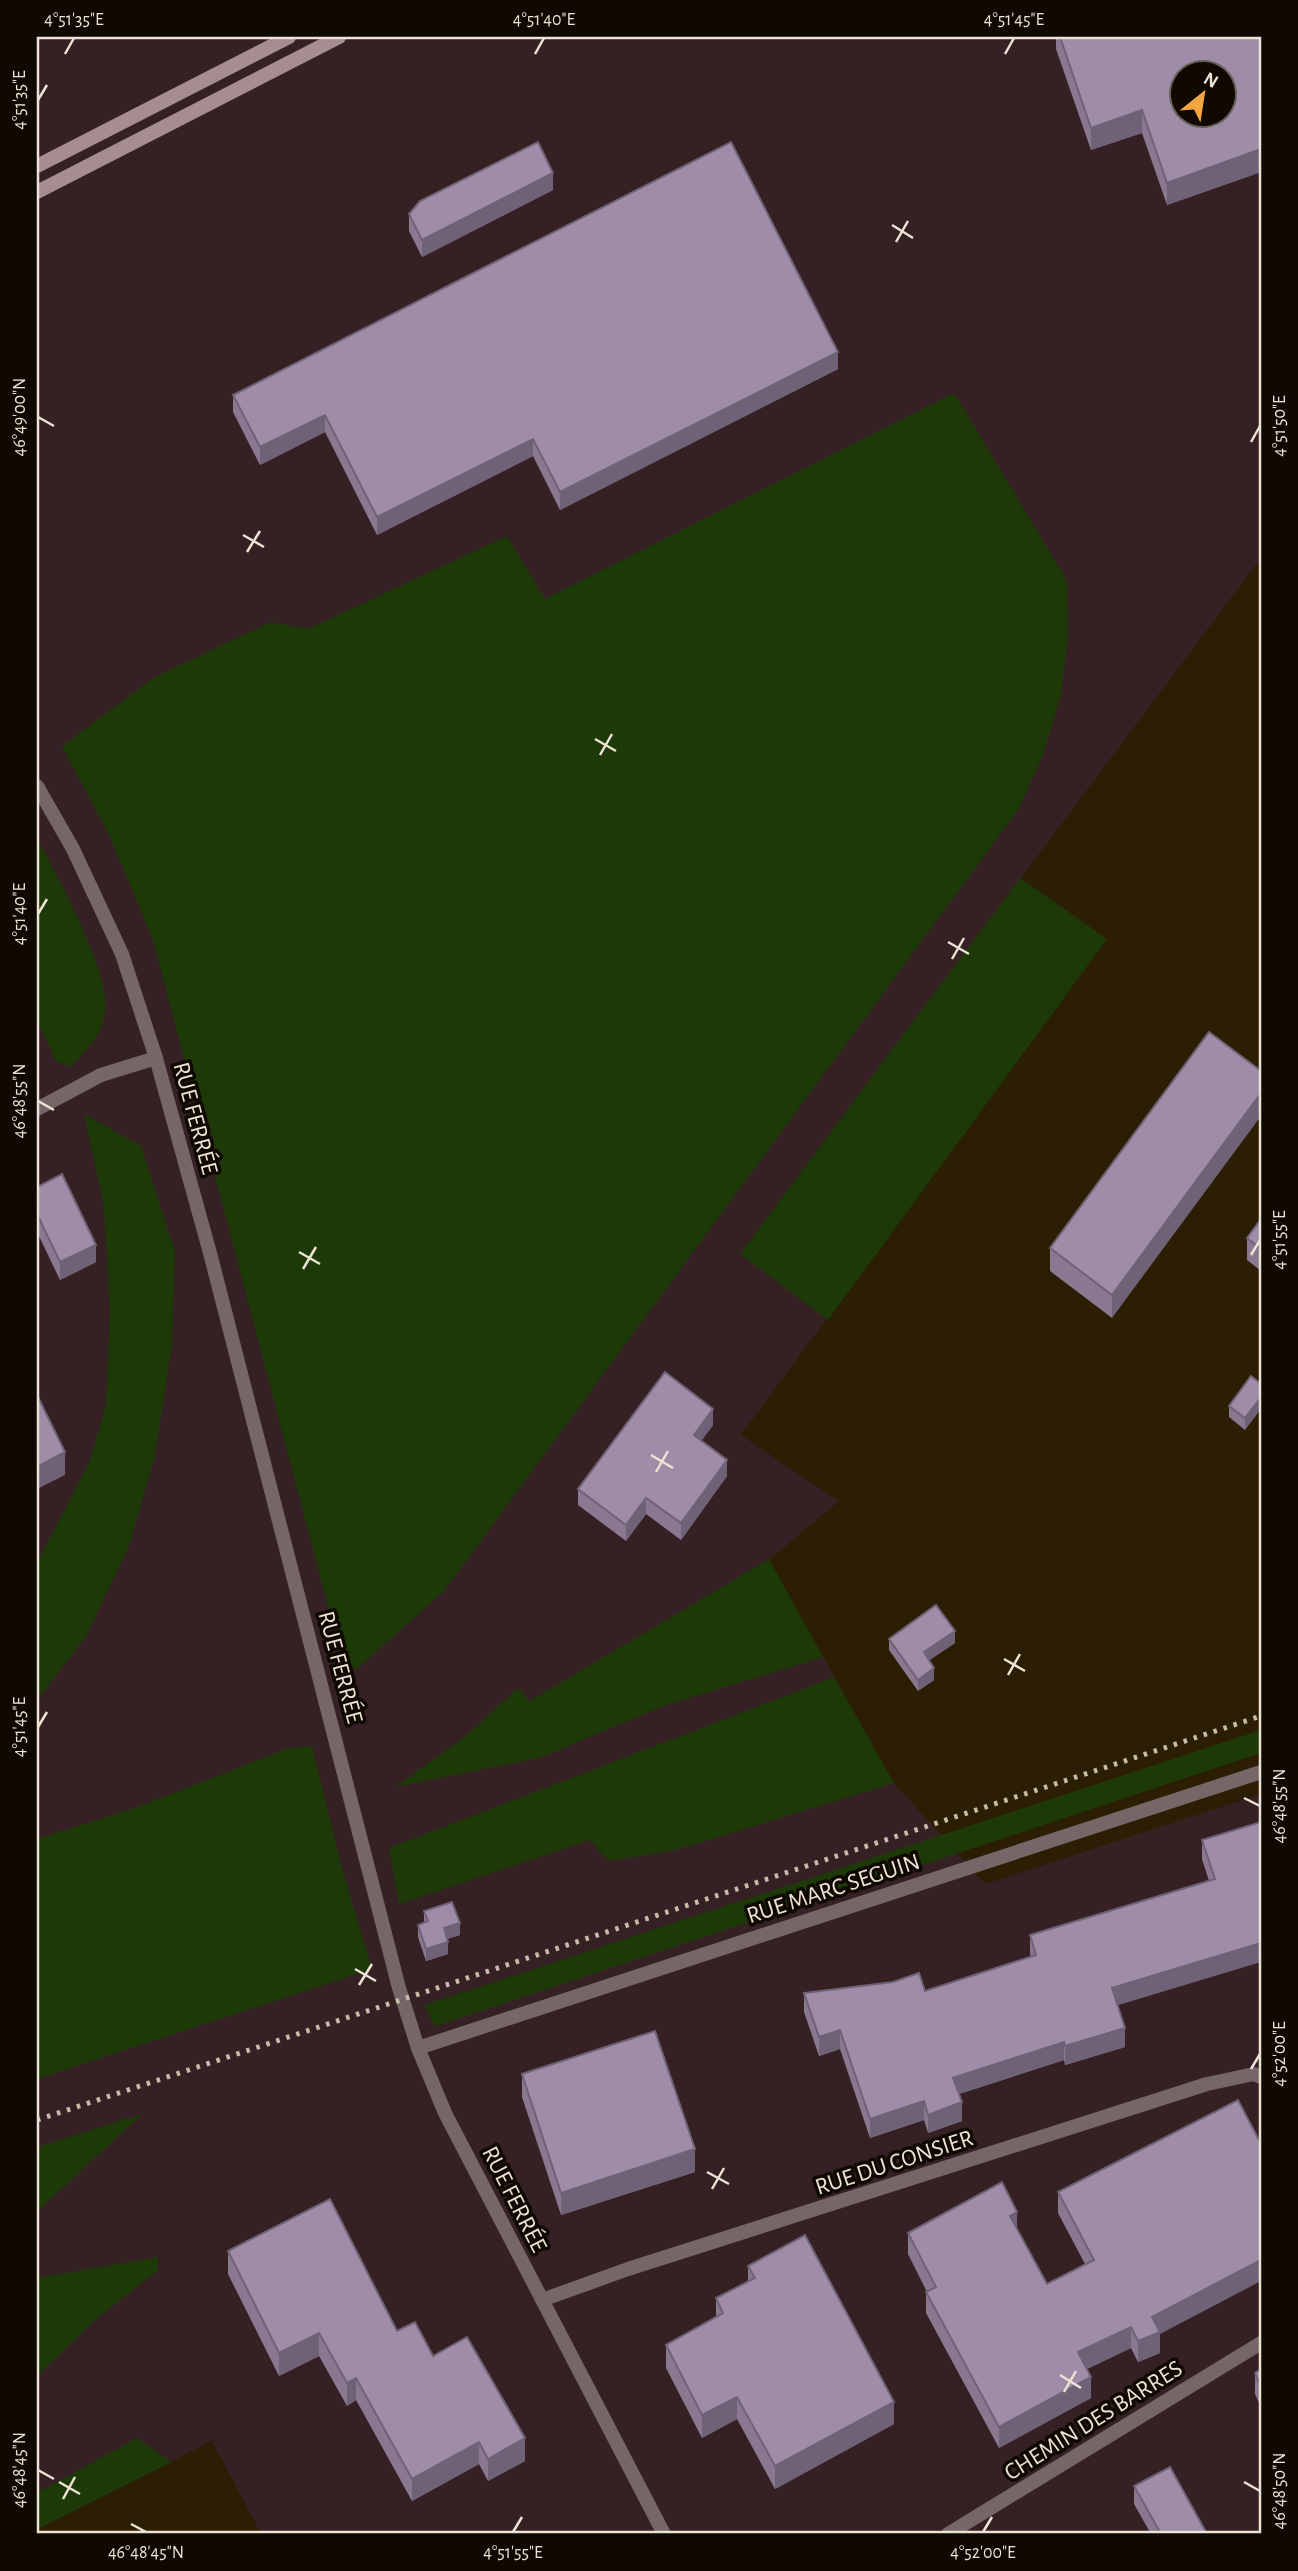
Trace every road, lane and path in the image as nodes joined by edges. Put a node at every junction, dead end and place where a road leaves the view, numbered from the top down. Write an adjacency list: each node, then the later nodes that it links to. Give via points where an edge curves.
1 (289, 37): 3 (main road)
2 (339, 37): 4 (main road)
3 (37, 166)
4 (37, 191)
5 (37, 786): 6 (street, RUE FERRÉE, via 73,849 122,954)
6 (156, 1058): 7 (street, via 101,1075); 9 (street, RUE FERRÉE)
7 (37, 1109)
8 (1261, 1772): 9 (street, RUE MARC SEGUIN)
9 (418, 2048): 11 (street, RUE FERRÉE, via 445,2113)
10 (1261, 2077): 11 (street, RUE DU CONSIER, via 1254,2074 1207,2084)
11 (542, 2300): 13 (street, RUE FERRÉE)
12 (1261, 2343): 14 (street, CHEMIN DES BARRES)
13 (664, 2534)
14 (948, 2534)

